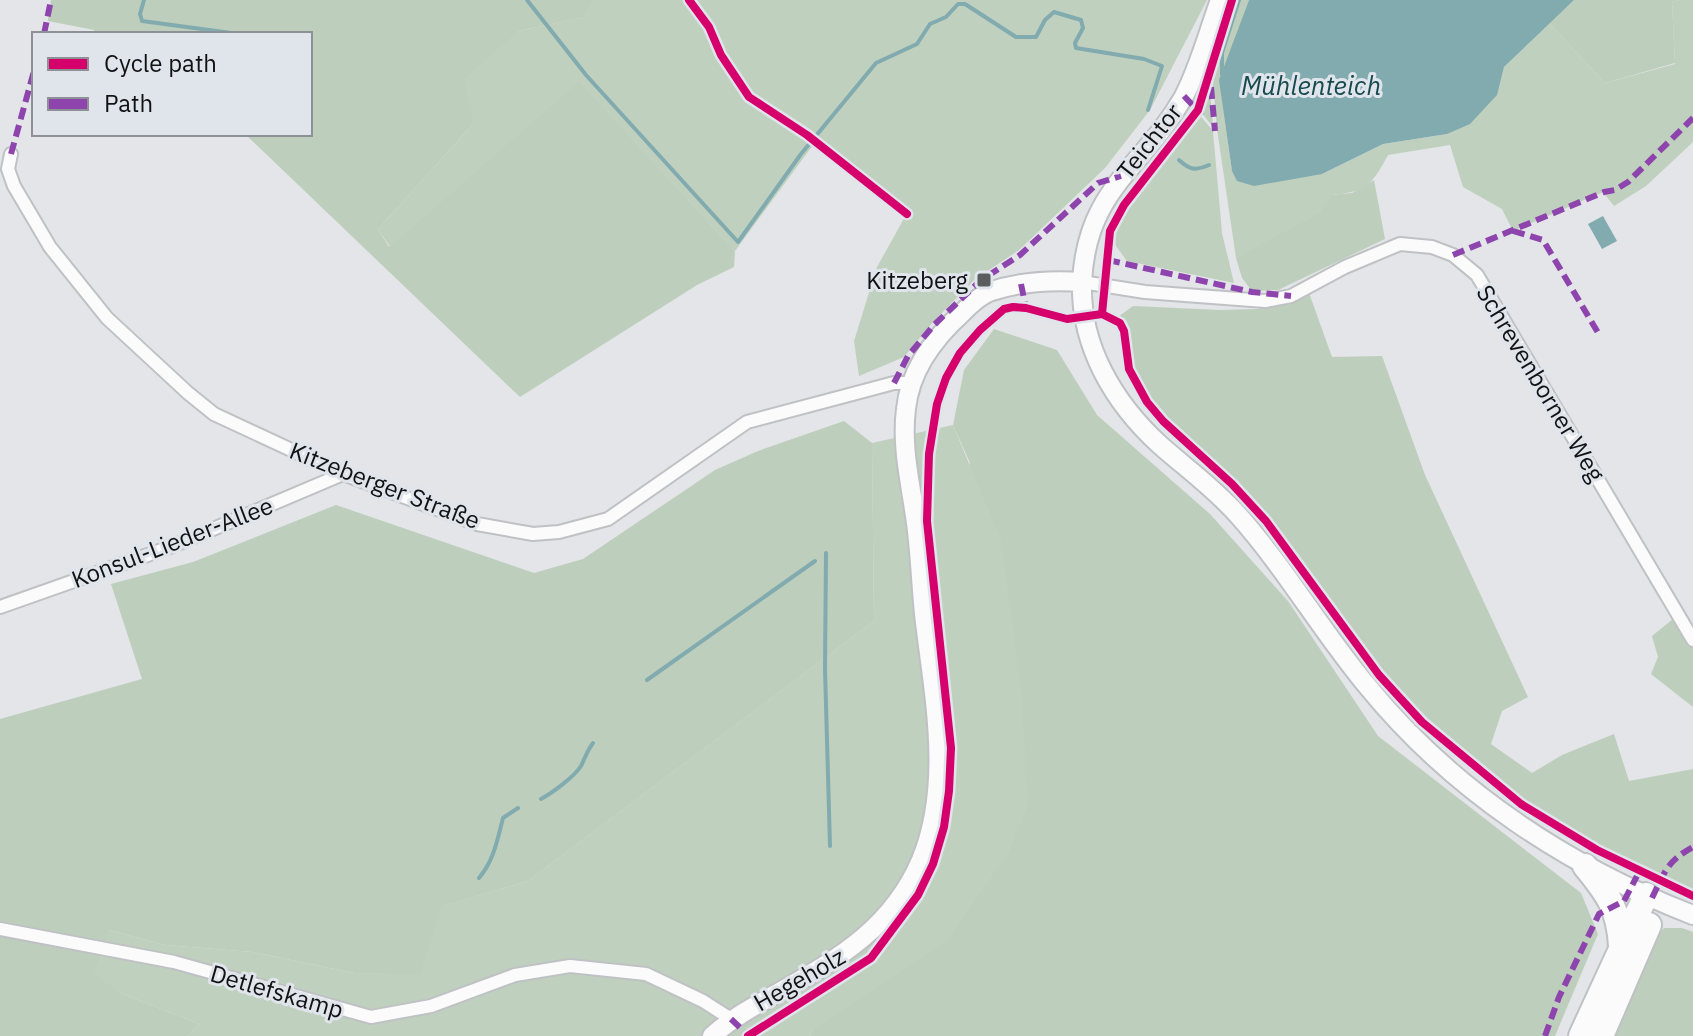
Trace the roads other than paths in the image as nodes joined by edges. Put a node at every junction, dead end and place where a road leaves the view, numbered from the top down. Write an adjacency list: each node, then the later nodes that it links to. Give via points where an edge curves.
1 (1220, 0): 3 (street, Teichtor, via 1184,96 1100,208 1089,235)
2 (11, 154): 5 (street, Kitzeberger Straße, via 8,169 14,186 50,247 107,318 163,372 214,414)
3 (1082, 282): 4 (street, Hegeholz, via 1048,280 989,292 940,332); 7 (street, Schrevenborner Weg, via 1265,301 1291,296 1400,244 1453,255 1477,275); 8 (street, via 1083,319 1095,357 1138,422 1238,515 1369,689 1409,733 1481,797)
4 (912, 383): 5 (street, Kitzeberger Straße, via 894,383 747,422 608,519 559,532 533,534 477,524); 13 (street, Hegeholz, via 904,448 938,746 931,827 908,886 861,942)
5 (343, 474): 6 (street, Konsul-Lieder-Allee, via 173,546)
6 (0, 607)
7 (1693, 640)
8 (1585, 866): 9 (street); 12 (highway, via 1614,906)
9 (1652, 898): 10 (street); 12 (highway); 16 (highway)
10 (1693, 915)
11 (0, 929): 13 (street, Detlefskamp, via 174,962 371,1017 431,1006 515,975 570,966 646,974)
12 (1621, 948): 15 (highway)
13 (731, 1019): 14 (street, Hegeholz)
14 (712, 1036)
15 (1581, 1036)
16 (1601, 1036)

